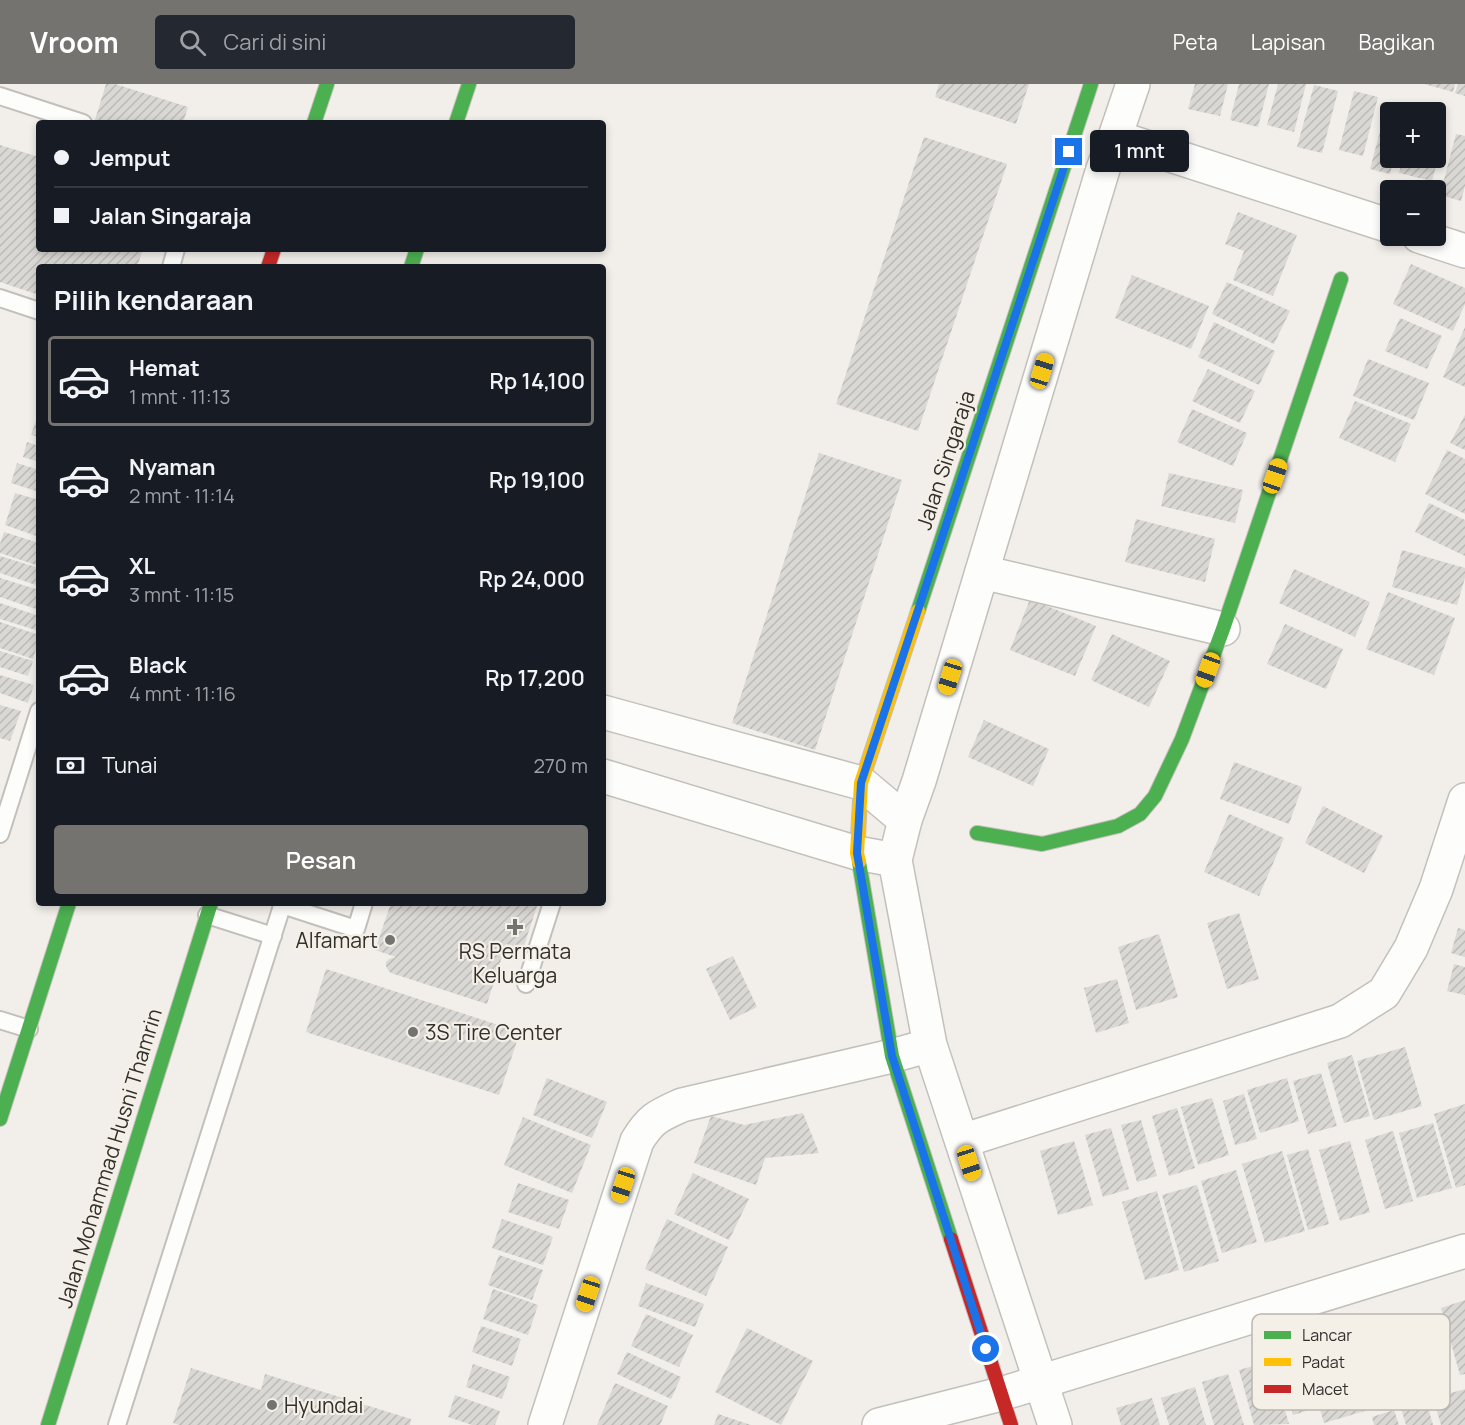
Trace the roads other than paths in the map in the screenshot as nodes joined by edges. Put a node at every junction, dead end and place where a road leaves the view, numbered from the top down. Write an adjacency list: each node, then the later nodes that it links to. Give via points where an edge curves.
1 (327, 84): 7 (street)
2 (469, 84): 8 (street)
3 (1091, 84): 21 (street, Jalan Singaraja)
4 (1133, 84): 9 (street)
5 (0, 96): 6 (lane)
6 (74, 120)
7 (315, 120)
8 (457, 120)
9 (1115, 137): 10 (street); 16 (street)
10 (1380, 223)
11 (1446, 245): 12 (street)
12 (1465, 251)
13 (1341, 279): 17 (street)
14 (0, 298): 15 (lane)
15 (36, 310)
16 (982, 572): 17 (street); 23 (street)
17 (1224, 629): 24 (street, via 1182,739 1155,796 1140,814 1118,826 1042,844)
18 (606, 713): 21 (street)
19 (36, 720): 25 (lane)
20 (606, 777): 26 (street)
21 (861, 783): 23 (street); 26 (street, Jalan Singaraja)
22 (1465, 800): 41 (street, via 1412,948 1384,993 1341,1021)
23 (905, 820): 27 (street)
24 (977, 833)
25 (0, 834)
26 (857, 853): 27 (street); 39 (street, Jalan Singaraja)
27 (895, 860): 38 (street)
28 (68, 906): 37 (street)
29 (282, 906): 34 (lane)
30 (289, 906): 31 (lane, via 356,929)
31 (363, 906)
32 (551, 906): 35 (lane)
33 (209, 909): 34 (lane); 47 (street, Jalan Mohammad Husni Thamrin)
34 (273, 936): 48 (lane)
35 (526, 984)
36 (0, 1020): 37 (lane)
37 (29, 1029): 40 (street)
38 (930, 1045): 39 (street); 41 (street)
39 (892, 1056): 46 (street, Jalan Singaraja); 49 (street, via 682,1105 646,1126 637,1141)
40 (0, 1119)
41 (962, 1141): 45 (street)
42 (1465, 1251): 43 (street)
43 (1261, 1314)
44 (1252, 1317): 45 (street)
45 (1041, 1382): 46 (street); 52 (street)
46 (1001, 1394): 50 (street); 51 (street, Jalan Singaraja)
47 (48, 1425)
48 (117, 1425)
49 (545, 1425)
50 (879, 1425)
51 (1011, 1425)
52 (1054, 1425)

